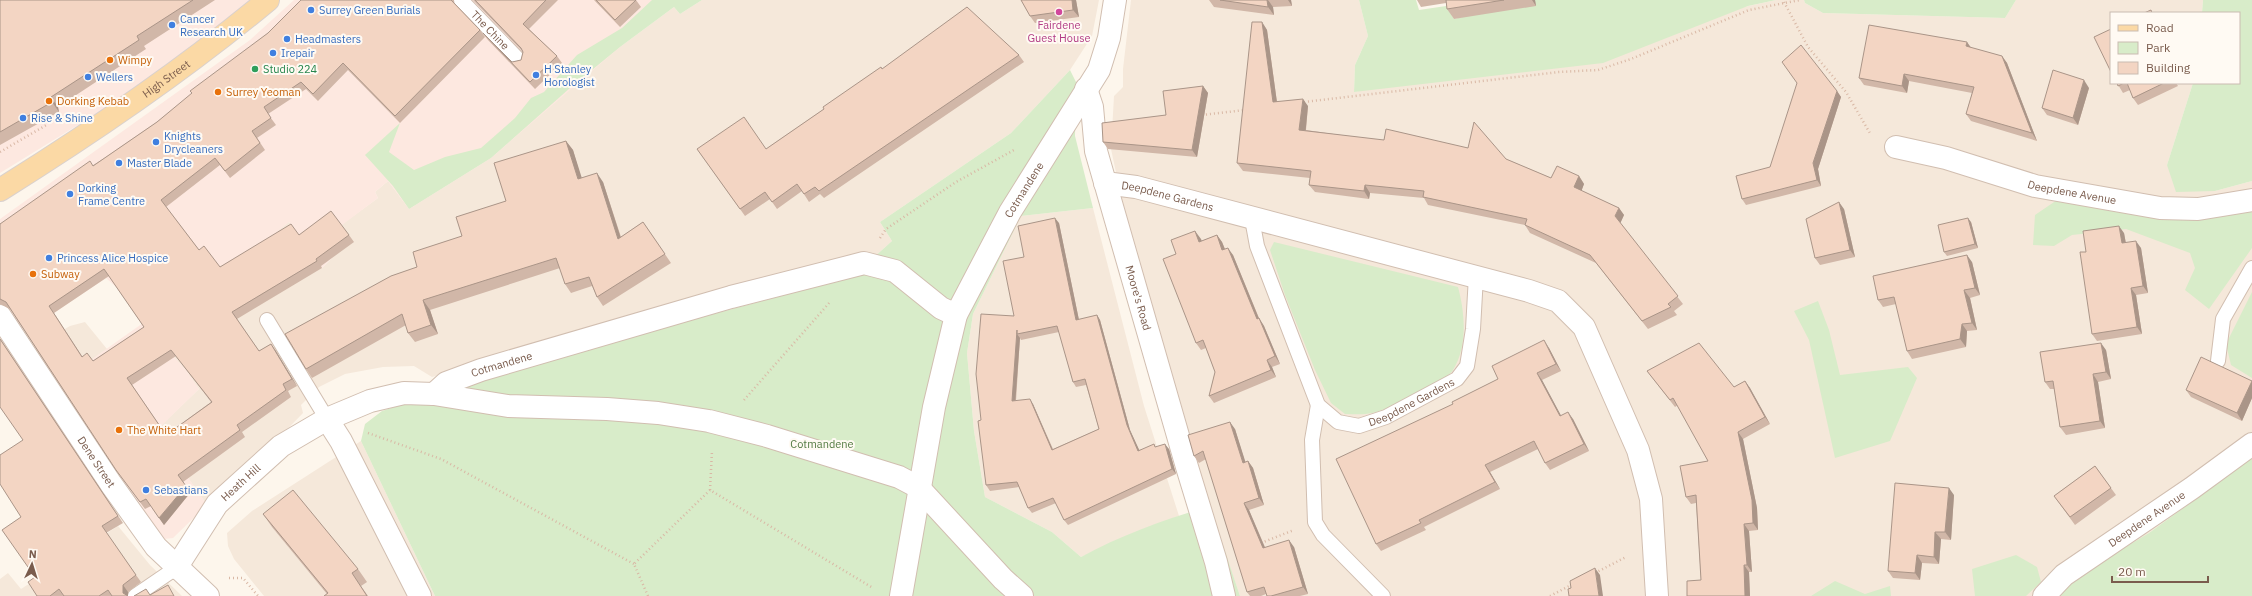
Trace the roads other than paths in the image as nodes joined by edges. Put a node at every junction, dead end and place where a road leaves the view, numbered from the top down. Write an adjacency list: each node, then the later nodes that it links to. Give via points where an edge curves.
1 (268, 0): 8 (main road, High Street, via 235,28 92,132)
2 (461, 0): 4 (lane, The Chine)
3 (1115, 0): 5 (street, via 1109,38 1099,70)
4 (520, 61)
5 (1086, 89): 7 (street, Moore's Road, via 1092,107 1096,152); 13 (street, Cotmandene, via 1010,212)
6 (1896, 147): 9 (street, Deepdene Avenue, via 1946,158 2035,186 2160,208 2198,209)
7 (1105, 183): 10 (street, Deepdene Gardens, via 1136,187); 28 (street, Moore's Road)
8 (0, 190)
9 (2252, 200)
10 (1252, 219): 12 (street, Deepdene Gardens); 18 (lane, Deepdene Gardens, via 1257,246)
11 (2252, 268): 16 (lane, via 2223,319)
12 (1476, 276): 18 (lane, Deepdene Gardens, via 1473,329 1467,366 1457,379 1386,417 1359,426 1338,422); 30 (street, Deepdene Gardens, via 1529,290 1558,301 1584,327 1638,450 1651,499)
13 (956, 315): 17 (street, Cotmandene, via 941,308 895,271 864,263 731,297 481,370 446,383); 21 (street, Cotmandene)
14 (0, 316): 22 (street, Dene Street, via 111,484 156,547)
15 (267, 320): 19 (lane)
16 (2218, 361)
17 (434, 394): 19 (street, via 404,393 377,400); 21 (street, via 508,406 658,413 723,424 899,477)
18 (1318, 405): 29 (lane, via 1312,440 1315,522 1323,535)
19 (327, 419): 22 (street, Heath Hill, via 281,446 217,504); 26 (street)
20 (2252, 444): 31 (street, Deepdene Avenue, via 2064,575)
21 (918, 487): 23 (street, Cotmandene); 27 (street, via 1003,579)
22 (176, 568): 24 (lane); 25 (street, Dene Street)
23 (890, 594)
24 (135, 596)
25 (208, 596)
26 (420, 596)
27 (1022, 596)
28 (1224, 596)
29 (1383, 596)
30 (1658, 596)
31 (2044, 596)

